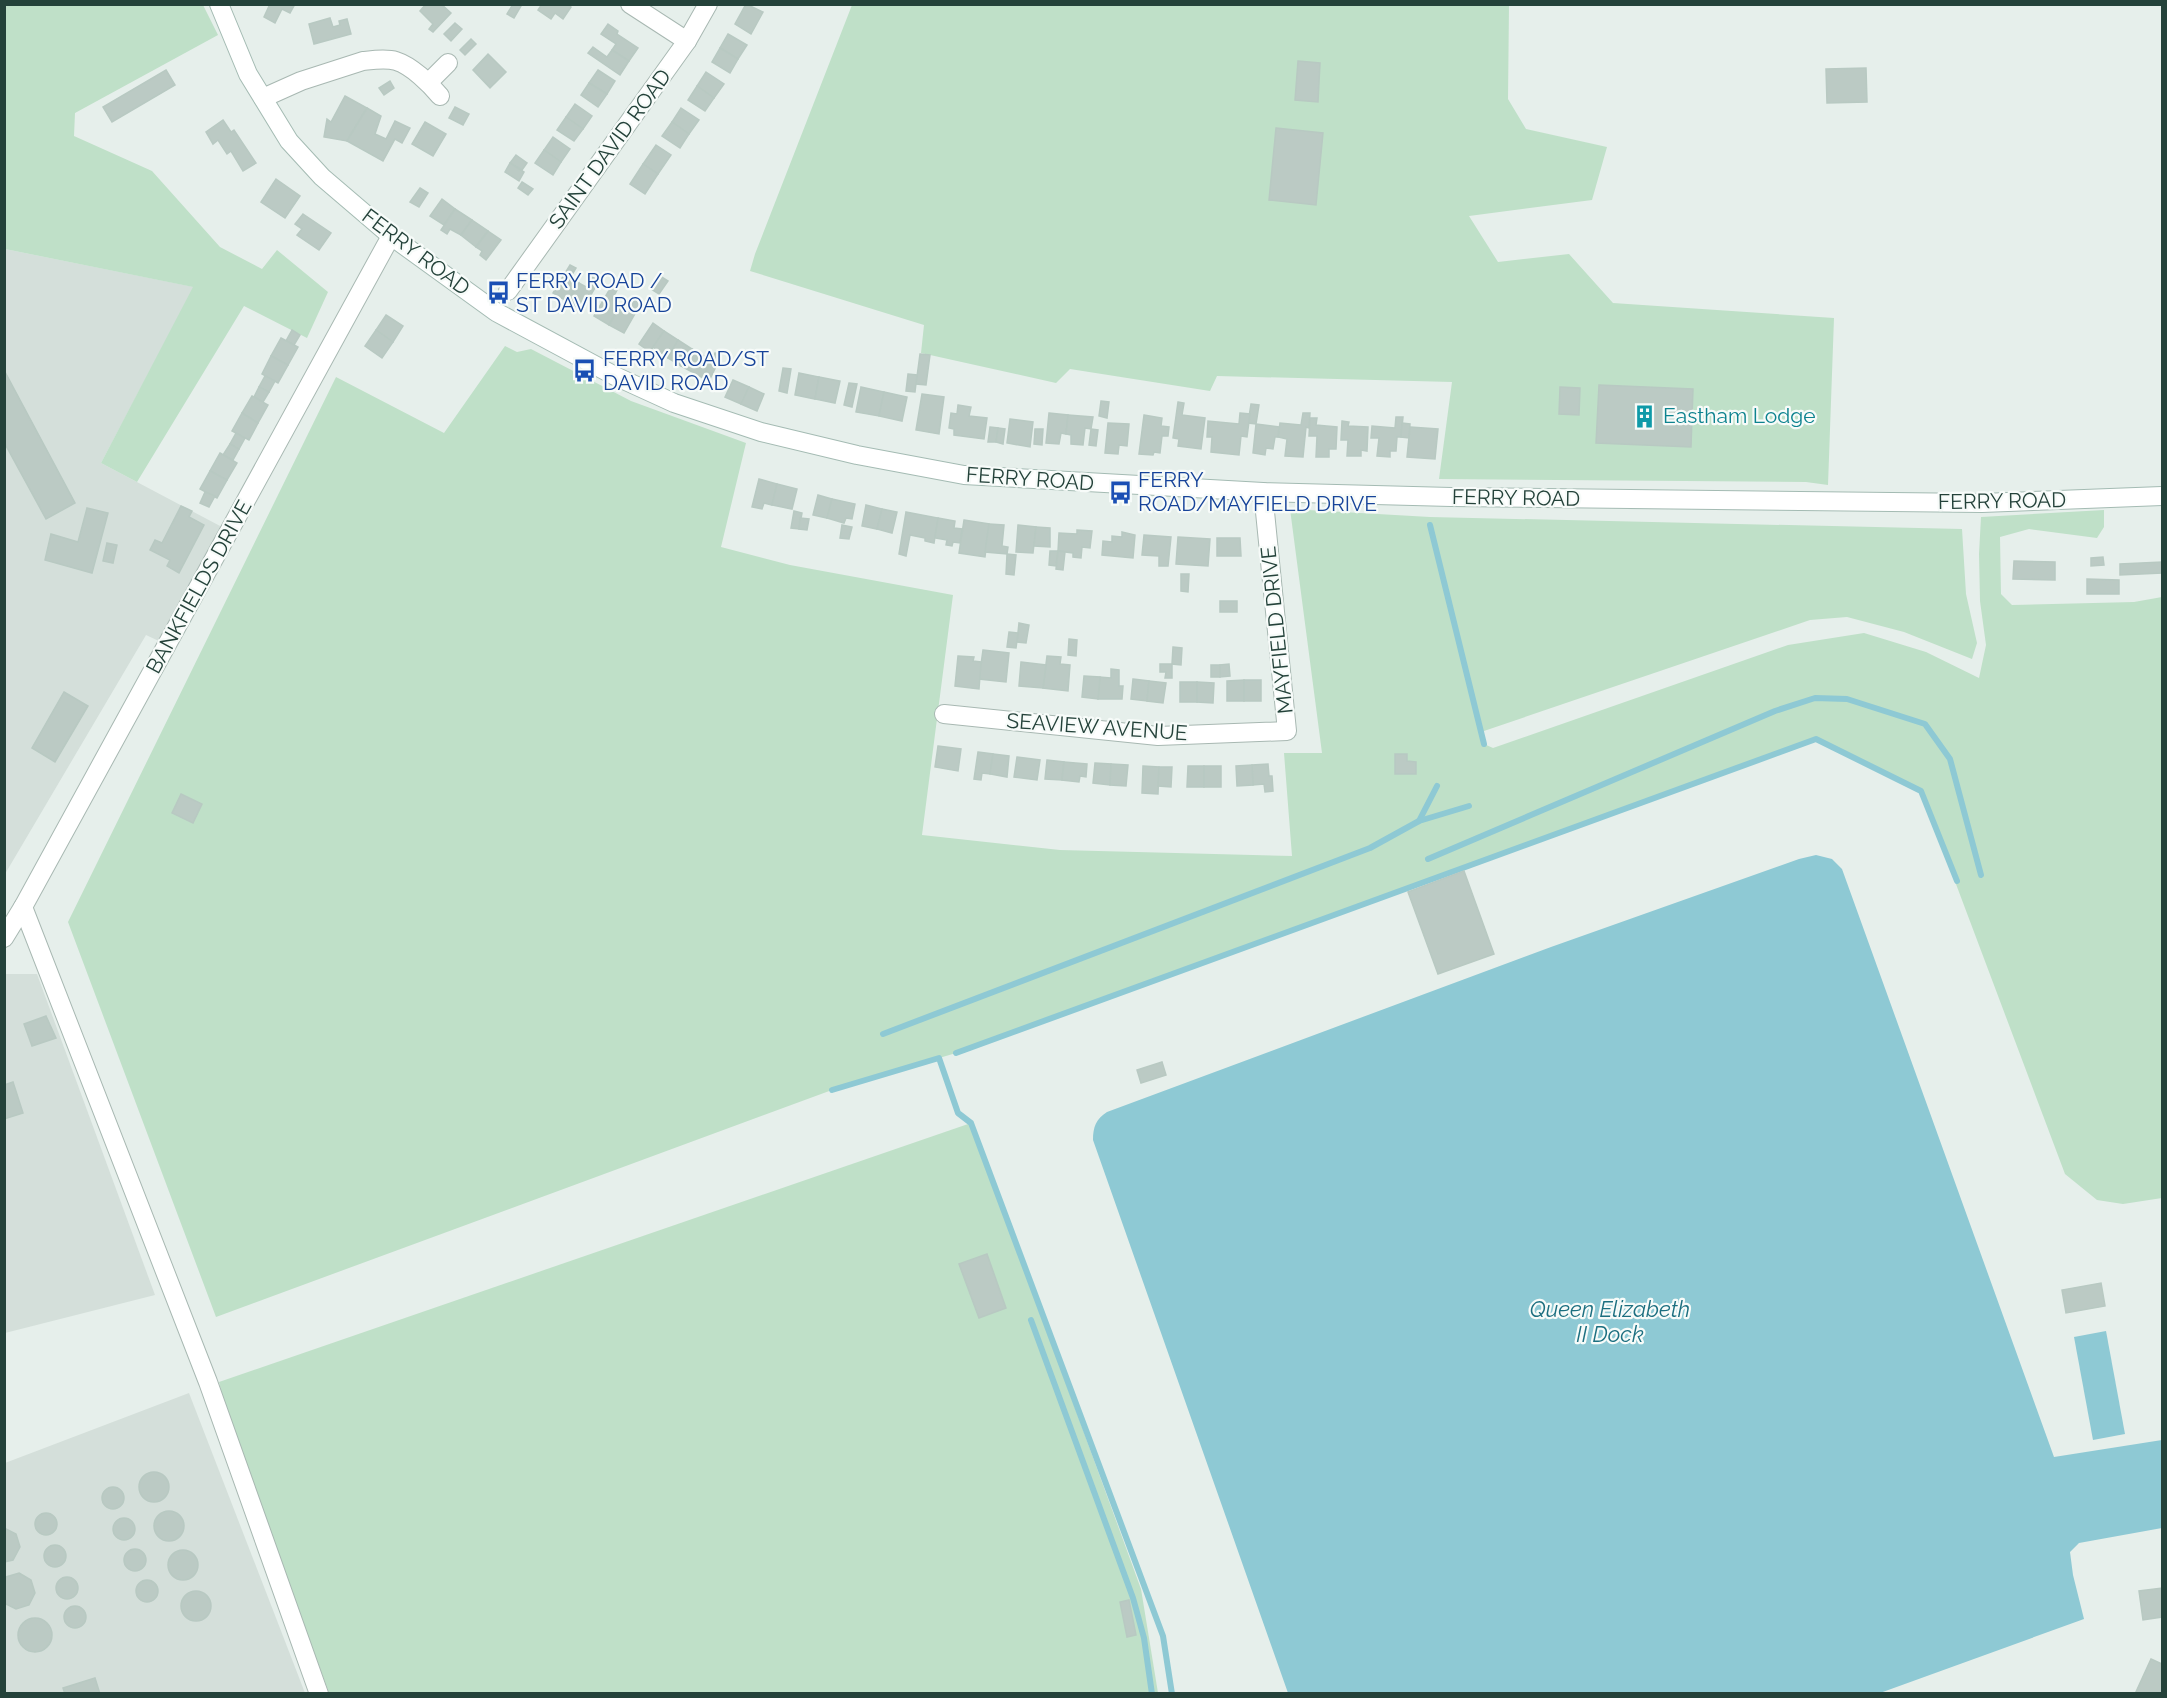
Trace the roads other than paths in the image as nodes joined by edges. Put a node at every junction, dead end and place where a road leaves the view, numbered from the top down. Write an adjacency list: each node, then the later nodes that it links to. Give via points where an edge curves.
1 (219, 4): 6 (street, FERRY ROAD, via 248,74)
2 (630, 4): 4 (street)
3 (708, 4): 4 (street, SAINT DAVID ROAD)
4 (687, 41): 8 (street, SAINT DAVID ROAD)
5 (448, 63): 6 (street, via 435,89 396,62 374,59 301,81)
6 (263, 98): 7 (street, FERRY ROAD, via 289,141 308,163)
7 (391, 236): 9 (street, FERRY ROAD, via 496,312 615,376 674,403 761,432 964,475); 13 (street, BANKFIELDS DRIVE)
8 (508, 291)
9 (1263, 492): 10 (street, FERRY ROAD, via 1982,503); 12 (street, MAYFIELD DRIVE)
10 (2163, 496)
11 (944, 714): 12 (street, SEAVIEW AVENUE, via 1158,736)
12 (1287, 731)
13 (23, 907): 14 (street, BANKFIELDS DRIVE); 15 (street, via 208,1382)
14 (4, 938)
15 (320, 1694)

